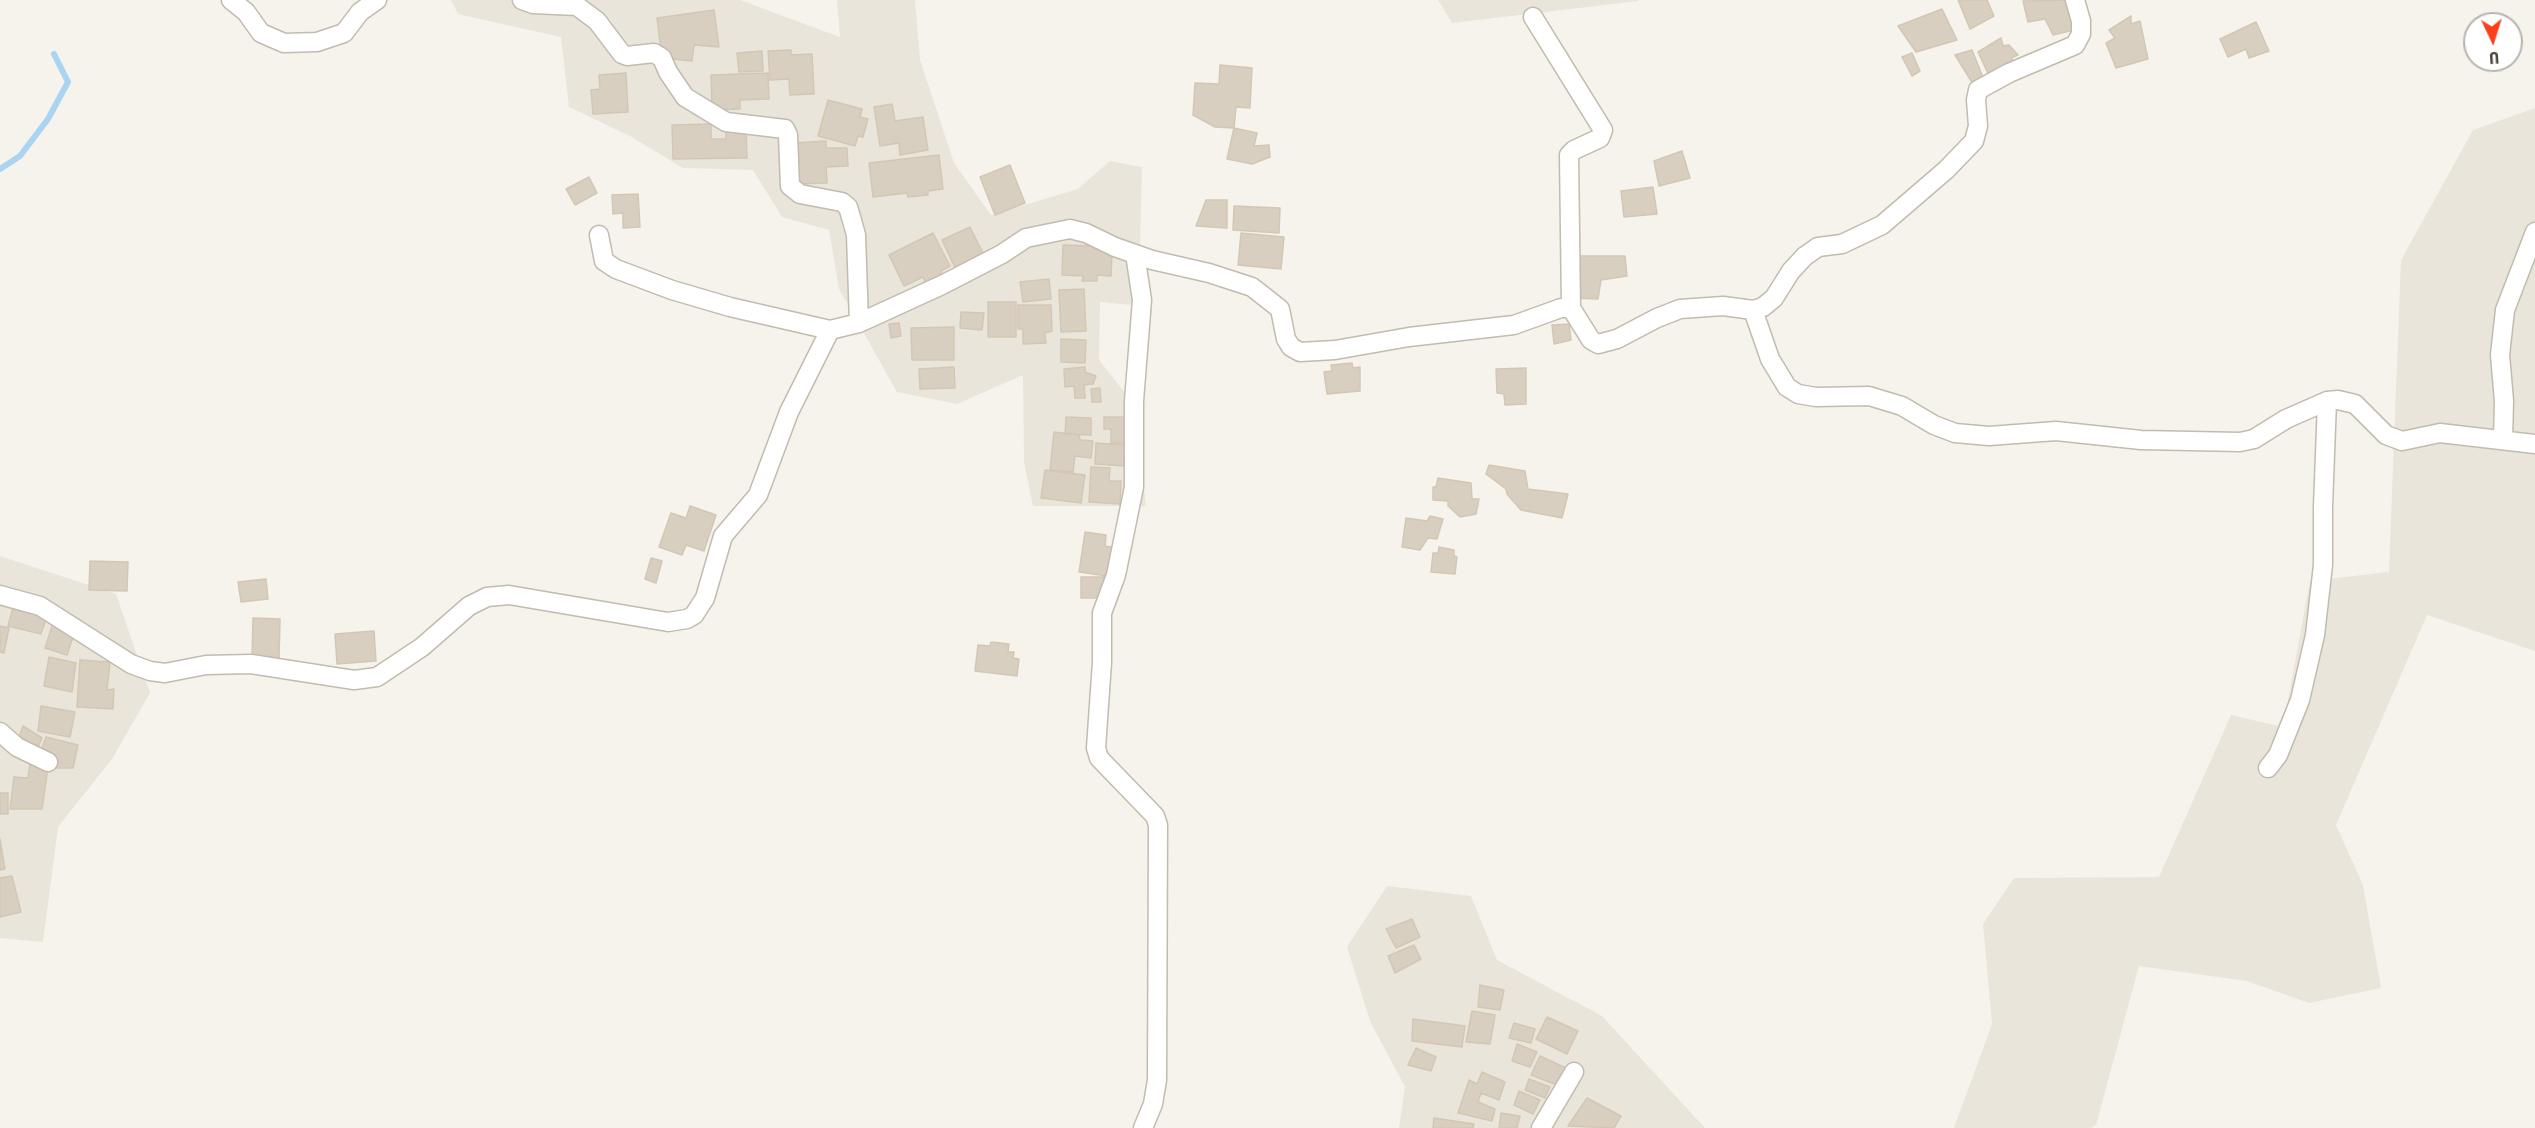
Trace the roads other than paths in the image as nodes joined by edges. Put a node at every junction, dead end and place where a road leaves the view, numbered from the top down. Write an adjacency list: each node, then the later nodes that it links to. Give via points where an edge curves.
1 (231, 0): 2 (street, via 246,12 261,33 284,43 317,42 344,33 360,12)
2 (377, 0)
3 (522, 0): 11 (street, via 577,6 597,21 622,54 654,53 662,58 685,98 726,122 785,129 790,186 800,194 842,202 848,207 856,235)
4 (2075, 0): 10 (street, via 2081,21 2075,45 1978,90 1974,141 1946,170 1882,225 1842,244 1818,247 1805,256 1774,298)
5 (1533, 17): 9 (street, via 1603,130 1600,138 1569,155)
6 (2535, 232): 14 (street, via 2505,310 2500,355)
7 (599, 235): 12 (street, via 604,261 616,269 691,296)
8 (1135, 254): 9 (street, via 1252,287 1280,309 1286,339 1300,352 1514,325); 11 (street, via 1070,229 1026,238 942,285); 21 (street, via 1142,300 1135,390 1134,487 1116,575 1102,613 1096,748 1099,758 1155,816 1158,825 1157,1080)
9 (1571, 308): 10 (street, via 1591,340 1598,344 1680,309 1723,306)
10 (1753, 310): 13 (street, via 1770,359 1787,387 1798,394 1869,396 1902,406 1955,433 1989,436 2056,431 2141,440 2240,442 2254,439)
11 (859, 323): 12 (street)
12 (830, 330): 16 (street, via 789,412 758,495 723,536 705,598 687,620 668,622 509,595 487,597 469,606 422,647 377,677 354,680 251,663 206,665 165,673 150,671 131,664 40,606)
13 (2327, 401): 14 (street, via 2355,404 2386,435 2402,441 2440,433); 19 (street, via 2323,565 2315,635 2300,700 2278,755)
14 (2502, 440): 15 (street)
15 (2535, 444)
16 (0, 595)
17 (0, 732): 18 (street, via 17,747)
18 (48, 762)
19 (2268, 768)
20 (1574, 1072): 22 (street)
21 (1143, 1128)
22 (1541, 1128)

